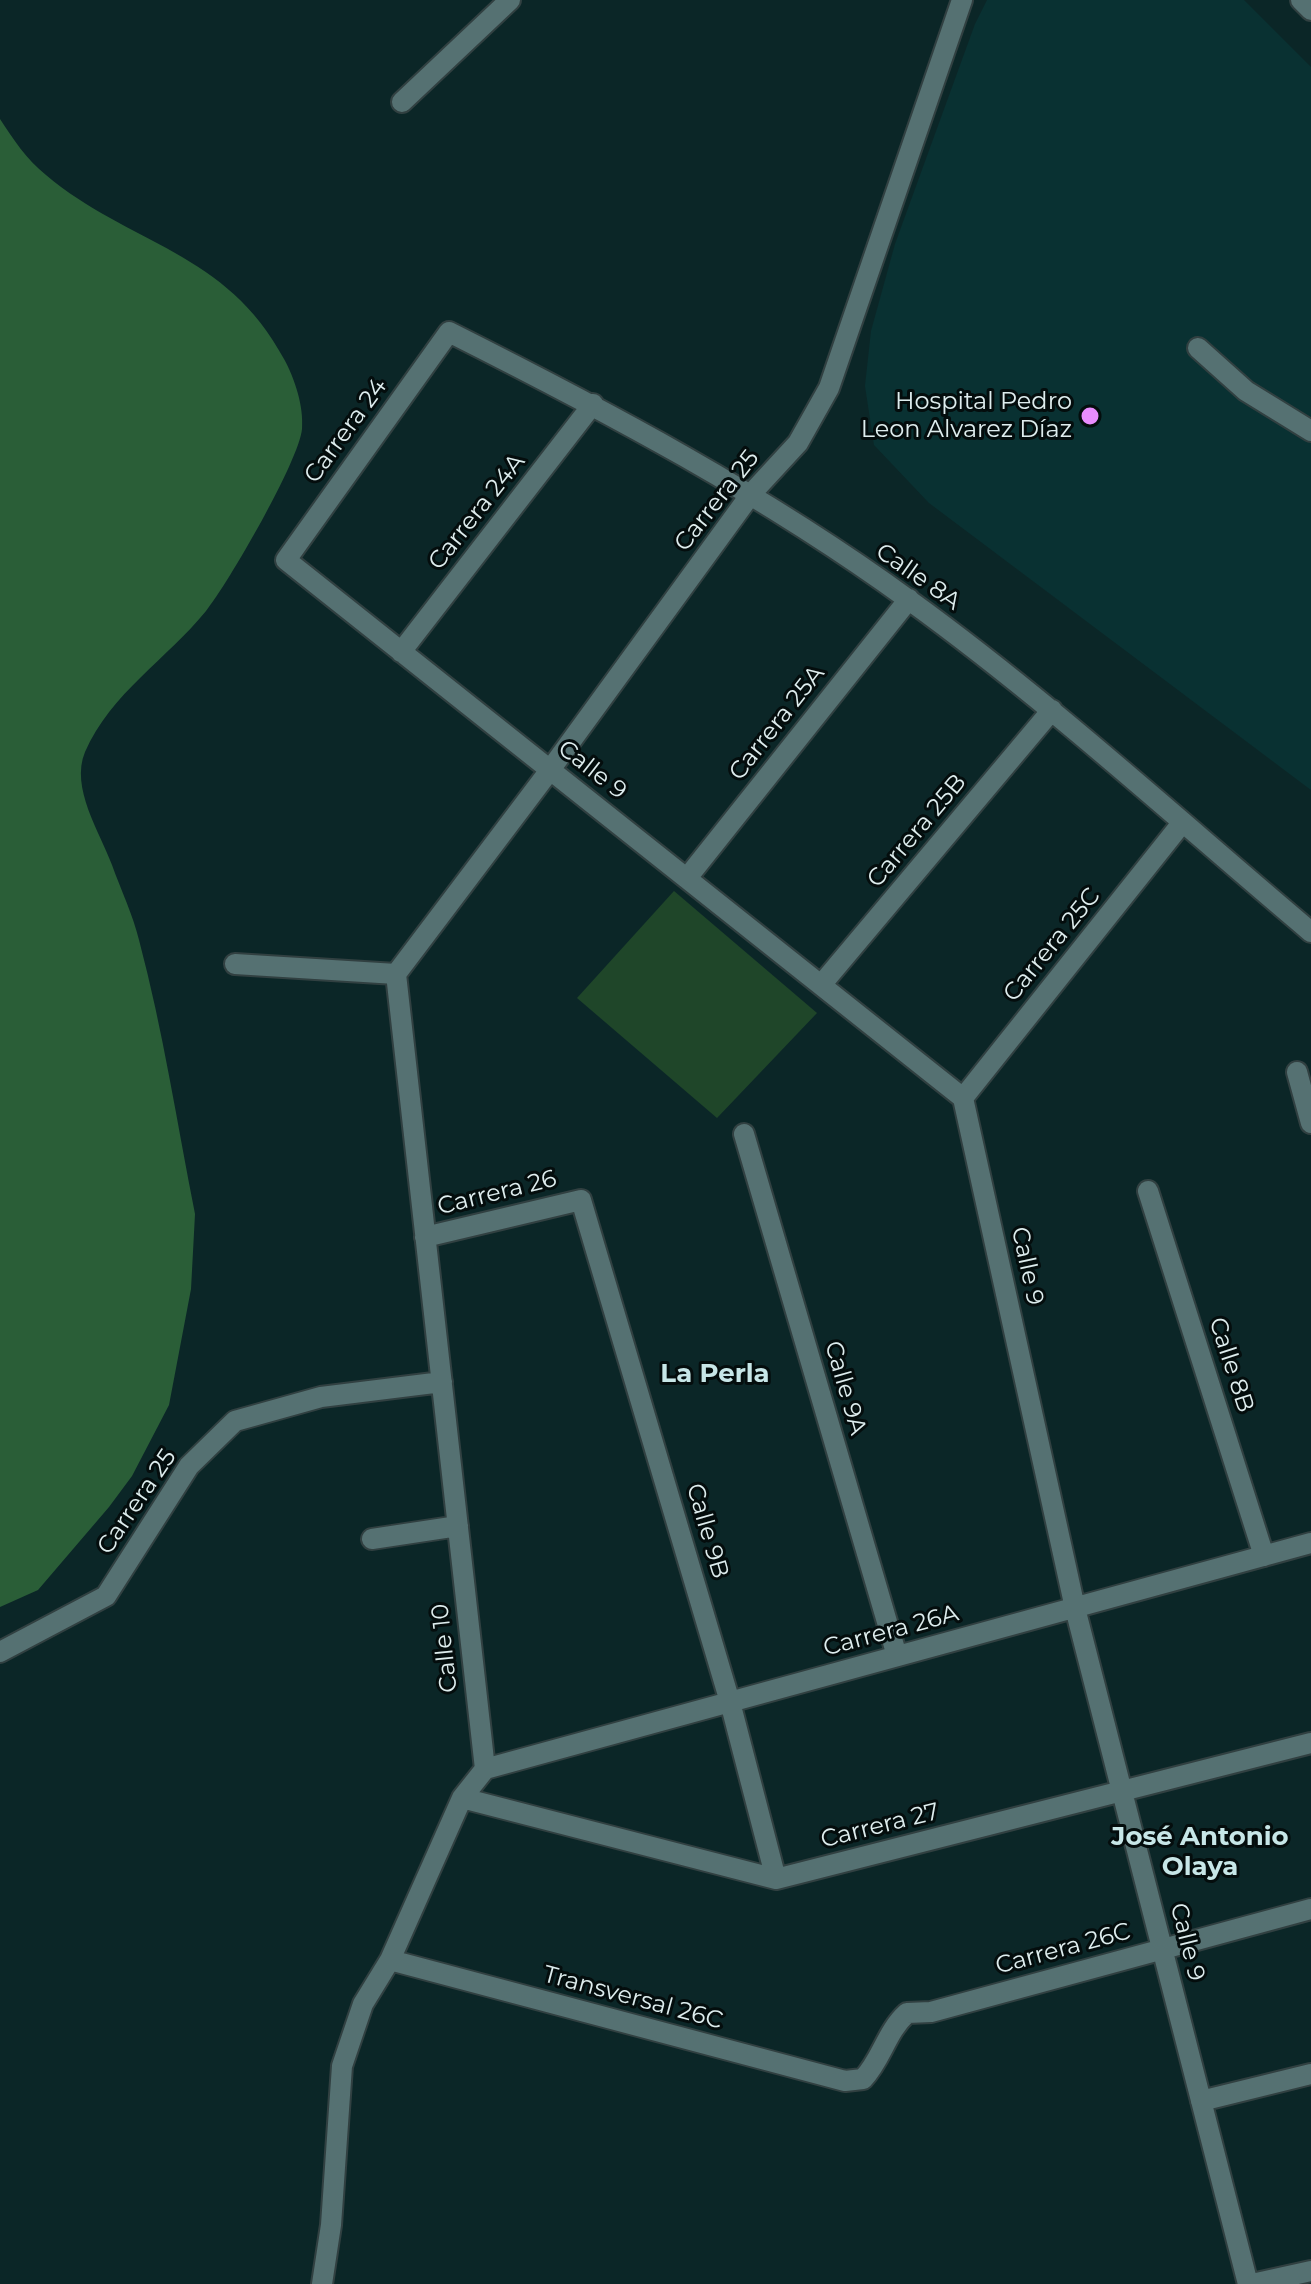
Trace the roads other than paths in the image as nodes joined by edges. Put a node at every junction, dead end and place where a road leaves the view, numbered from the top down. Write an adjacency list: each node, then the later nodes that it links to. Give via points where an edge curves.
1 (510, 0): 5 (street)
2 (962, 0): 10 (street, Carrera 25, via 829,388 798,443)
3 (1301, 0): 4 (street)
4 (1311, 10)
5 (402, 102)
6 (449, 332): 8 (street, Calle 8A); 11 (street, Carrera 24)
7 (1198, 348): 9 (street, via 1246,391)
8 (593, 404): 10 (street, Calle 8A); 13 (street, Carrera 24A)
9 (1311, 431)
10 (751, 494): 12 (street, Calle 8A); 15 (street, Carrera 25)
11 (286, 560): 13 (street, Calle 9)
12 (909, 599): 14 (street, Calle 8A); 17 (street, Carrera 25A)
13 (401, 652): 15 (street, Calle 9)
14 (1052, 710): 16 (street, Calle 8A); 21 (street, Carrera 25B)
15 (550, 770): 17 (street, Calle 9); 20 (street, Carrera 25)
16 (1182, 823): 18 (street, Calle 8A); 23 (street, Carrera 25C)
17 (687, 878): 21 (street, Calle 9)
18 (1311, 932)
19 (235, 964): 20 (street)
20 (396, 974): 28 (street, Calle 10)
21 (821, 985): 23 (street, Calle 9)
22 (1297, 1072): 24 (street)
23 (963, 1098): 34 (street, Calle 9)
24 (1311, 1123)
25 (744, 1134): 36 (street, Calle 9A)
26 (1148, 1191): 33 (street, Calle 8B)
27 (581, 1200): 28 (street, Carrera 26); 37 (street, Calle 9B)
28 (425, 1237): 29 (street, Calle 10)
29 (442, 1382): 30 (street, Calle 10); 35 (street, Carrera 25, via 321,1397 235,1421 189,1466 106,1596)
30 (458, 1526): 31 (street); 39 (street, Calle 10)
31 (372, 1539)
32 (1311, 1543): 33 (street, Carrera 26A)
33 (1264, 1556): 34 (street, Carrera 26A)
34 (1075, 1608): 36 (street, Carrera 26A); 40 (street, Calle 9)
35 (0, 1652)
36 (897, 1656): 37 (street, Carrera 26A)
37 (730, 1702): 39 (street, Carrera 26A); 42 (street, Calle 9B)
38 (1311, 1743): 40 (street, Carrera 27)
39 (485, 1769): 41 (street)
40 (1122, 1791): 42 (street, Carrera 27); 44 (street, Calle 9)
41 (462, 1798): 42 (street, Carrera 27); 45 (street)
42 (776, 1879)
43 (1311, 1909): 44 (street, Carrera 26C)
44 (1162, 1950): 47 (street, Carrera 26C, via 931,2012 907,2013 890,2029 873,2069); 48 (street, Calle 9)
45 (390, 1960): 47 (street, Transversal 26C, via 845,2081); 50 (street, via 363,2004 342,2066)
46 (1311, 2074): 48 (street)
47 (863, 2079)
48 (1201, 2101): 51 (street, Calle 9)
49 (1311, 2271): 51 (street)
50 (322, 2284)
51 (1250, 2284)

